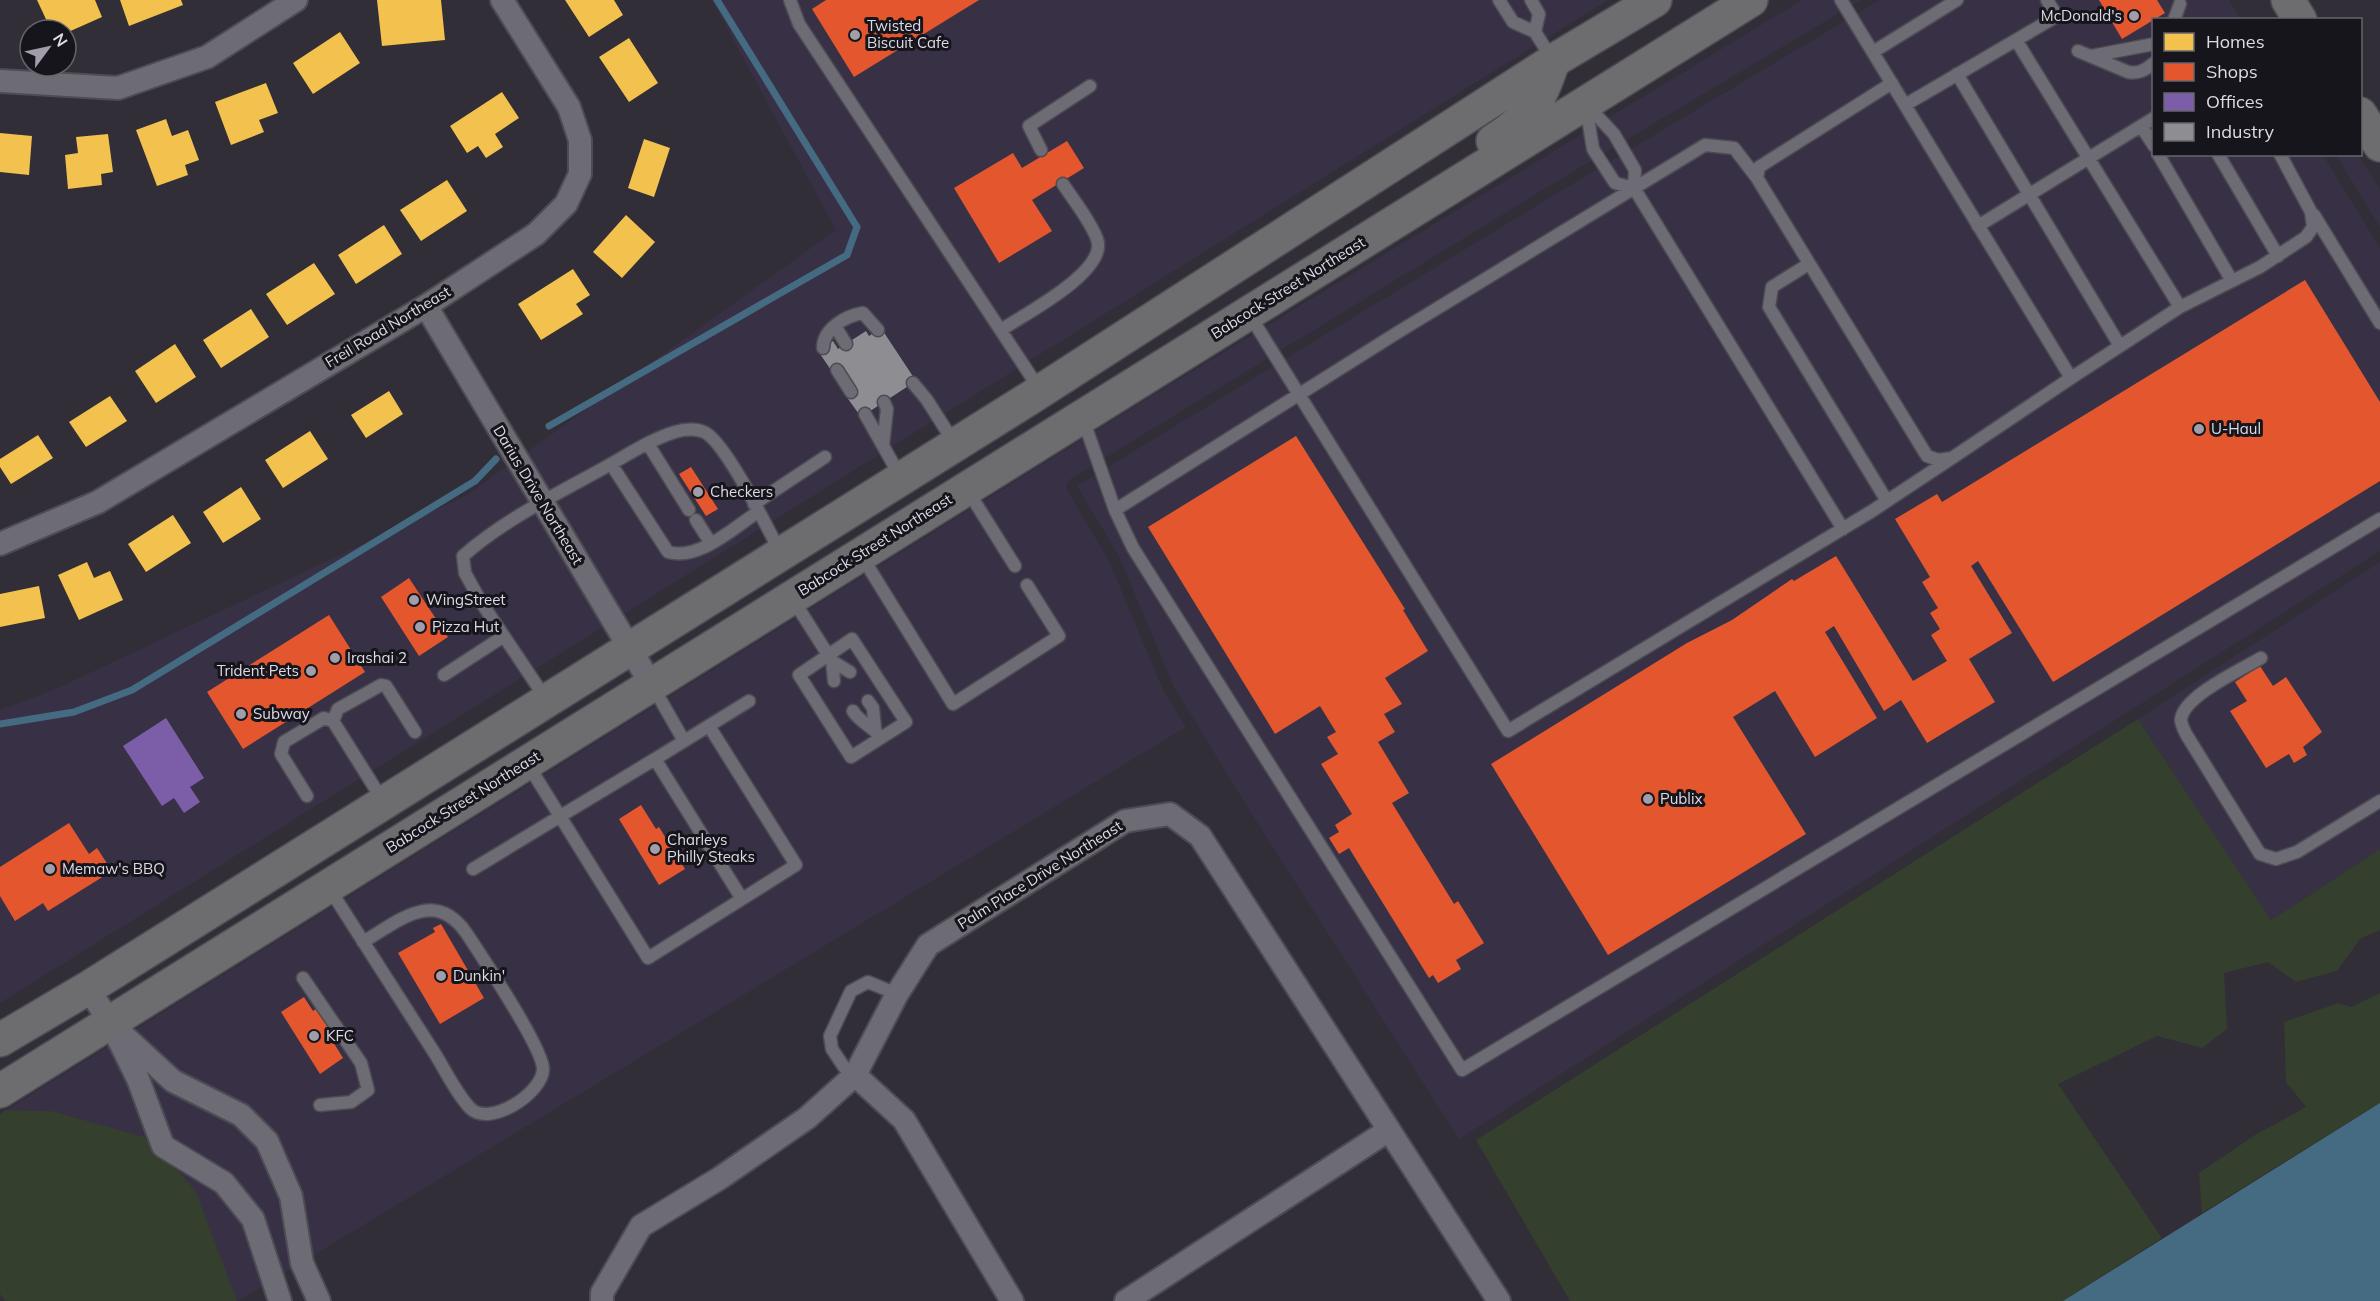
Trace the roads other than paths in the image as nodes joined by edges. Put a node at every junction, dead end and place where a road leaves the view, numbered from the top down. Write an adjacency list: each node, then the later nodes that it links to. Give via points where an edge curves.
1 (296, 0): 24 (street, via 207,57 118,88)
2 (502, 0): 50 (street, Freil Road Northeast, via 569,107 580,140 580,174 566,204 536,234)
3 (1499, 0): 15 (lane, via 1513,22)
4 (1531, 0): 15 (lane, via 1539,14)
5 (1655, 0): 21 (main road)
6 (1751, 0): 27 (main road, Babcock Street Northeast)
7 (1841, 0): 19 (lane)
8 (1957, 0): 19 (lane)
9 (2047, 0): 16 (lane, via 2057,16)
10 (2288, 0): 14 (main road)
11 (794, 2): 56 (lane, via 799,24)
12 (2180, 4): 13 (lane)
13 (2175, 18)
14 (2299, 18)
15 (1535, 32): 21 (lane)
16 (2016, 40): 23 (lane); 38 (lane)
17 (2152, 45): 20 (lane)
18 (2078, 51): 20 (lane)
19 (1873, 52): 25 (lane)
20 (2091, 56): 22 (lane, via 2136,74)
21 (1553, 61): 44 (main road, via 1542,95 1515,126 1441,174); 49 (main road)
22 (2152, 64)
23 (1957, 74): 28 (lane); 42 (lane)
24 (0, 81)
25 (1892, 83): 28 (lane); 39 (lane, via 1759,167)
26 (1090, 86): 34 (lane, via 1029,126)
27 (1585, 103): 41 (lane, via 1614,134 1635,170); 41 (lane, via 1593,149 1615,183); 44 (main road, Babcock Street Northeast)
28 (1905, 105): 45 (lane)
29 (2362, 116): 33 (main road)
30 (2152, 119): 31 (lane)
31 (2141, 126): 32 (lane); 38 (lane)
32 (2152, 143)
33 (2380, 145)
34 (1041, 150)
35 (2159, 156): 48 (lane)
36 (2219, 156): 46 (lane)
37 (2281, 156): 43 (lane)
38 (2089, 158): 42 (lane); 51 (lane)
39 (1756, 178): 41 (lane, via 1734,148 1705,145); 47 (lane)
40 (1063, 184): 56 (lane, via 1098,241 1096,258 1076,281)
41 (1634, 188): 65 (lane); 82 (lane)
42 (2031, 193): 45 (lane); 58 (lane)
43 (2311, 212): 46 (lane, via 2313,227 2306,237); 53 (lane)
44 (1400, 218): 52 (main road, Babcock Street Northeast)
45 (1978, 226): 61 (lane)
46 (2278, 256): 48 (lane)
47 (1807, 265): 73 (lane, via 1927,456 1938,460); 77 (lane, via 1772,287 1769,307)
48 (2232, 280): 51 (lane)
49 (1188, 296): 63 (main road); 68 (main road, via 1165,336 1096,382)
50 (426, 306): 78 (street, Darius Drive Northeast); 84 (street, Freil Road Northeast, via 98,502)
51 (2180, 308): 58 (lane)
52 (1249, 313): 65 (lane); 68 (main road, Babcock Street Northeast)
53 (2380, 323)
54 (834, 326): 55 (lane, via 863,313); 57 (lane); 59 (lane, via 823,338)
55 (878, 330)
56 (1001, 330): 63 (lane)
57 (846, 344)
58 (2120, 346): 61 (lane)
59 (823, 348)
60 (837, 370): 64 (lane)
61 (2072, 378): 73 (lane)
62 (913, 383): 71 (lane)
63 (1041, 391): 71 (main road); 76 (main road, via 1042,405 1034,432 987,467)
64 (851, 392)
65 (1299, 393): 80 (lane); 82 (lane, via 1508,731)
66 (884, 402): 70 (lane, via 887,409)
67 (866, 414): 70 (lane)
68 (1082, 416): 76 (main road, Babcock Street Northeast); 80 (lane)
69 (648, 444): 74 (lane); 79 (lane, via 677,431 705,432 715,441); 83 (lane)
70 (883, 445): 75 (lane)
71 (955, 445): 75 (main road)
72 (825, 457): 79 (lane)
73 (1952, 458): 77 (lane)
74 (611, 464): 78 (lane); 83 (lane, via 668,552 679,555 696,551)
75 (901, 478): 85 (main road)
76 (970, 485): 86 (main road, Babcock Street Northeast); 87 (lane)
77 (1887, 501): 82 (lane)
78 (542, 502): 90 (lane, via 481,540 463,556 465,573); 91 (street, Darius Drive Northeast)
79 (756, 508): 83 (lane); 85 (lane)
80 (1114, 510): 81 (lane, via 1133,548 1462,1070)
81 (2380, 519)
82 (1843, 529)
83 (710, 542)
84 (0, 544)
85 (781, 553): 91 (main road)
86 (860, 554): 88 (lane, via 953,704 1059,636); 89 (main road, Babcock Street Northeast)
87 (1015, 566)
88 (1027, 585)
89 (791, 597): 92 (lane); 97 (main road, Babcock Street Northeast)
90 (504, 636): 95 (lane); 98 (lane)
91 (629, 648): 97 (street, Darius Drive Northeast); 98 (main road)
92 (830, 658): 94 (lane); 96 (lane); 105 (lane, via 852,639 906,722); 105 (lane, via 799,675 851,758)
93 (2261, 658): 110 (lane, via 2195,697 2185,708 2181,721 2260,854 2276,859 2297,852)
94 (850, 672)
95 (444, 675)
96 (834, 681)
97 (651, 684): 106 (lane); 108 (main road, Babcock Street Northeast)
98 (546, 700): 111 (main road)
99 (749, 701): 103 (lane)
100 (868, 701): 105 (lane)
101 (853, 711): 105 (lane)
102 (333, 721): 104 (lane, via 338,709 381,685 386,686); 109 (lane, via 324,718 285,742 282,748 281,754); 111 (lane)
103 (708, 726): 106 (lane); 115 (lane, via 796,865)
104 (415, 732)
105 (878, 733)
106 (684, 741): 107 (lane)
107 (655, 759): 112 (lane); 115 (lane)
108 (527, 762): 112 (lane); 114 (main road, Babcock Street Northeast)
109 (307, 796)
110 (2380, 801)
111 (383, 802): 118 (main road)
112 (560, 817): 113 (lane); 115 (lane, via 648,958)
113 (473, 869)
114 (328, 887): 116 (lane); 120 (main road, Babcock Street Northeast)
115 (742, 899)
116 (363, 942): 116 (lane, via 422,910 437,910 455,919 535,1047 543,1071 531,1092 497,1113 488,1115 470,1108)
117 (303, 978): 124 (lane, via 361,1063 368,1090 351,1102)
118 (88, 987): 120 (street); 121 (main road)
119 (897, 994): 122 (street, Palm Place Drive Northeast); 122 (lane, via 868,982 851,992 830,1036 832,1049); 125 (street, Palm Place Drive Northeast, via 928,945 1125,821 1170,814 1200,836)
120 (111, 1023): 123 (main road, Babcock Street Northeast); 126 (street, via 138,1079 163,1146 224,1183 253,1219); 127 (street, via 173,1081 241,1115 267,1141 291,1196 302,1263)
121 (0, 1040)
122 (855, 1076): 128 (street, Palm Place Drive Northeast, via 797,1125 641,1226 602,1293); 129 (street, via 904,1120)
123 (0, 1091)
124 (320, 1105)
125 (1389, 1130): 130 (street); 131 (street, Palm Place Drive Northeast)
126 (280, 1301)
127 (319, 1301)
128 (602, 1301)
129 (1012, 1301)
130 (1126, 1301)
131 (1499, 1301)

